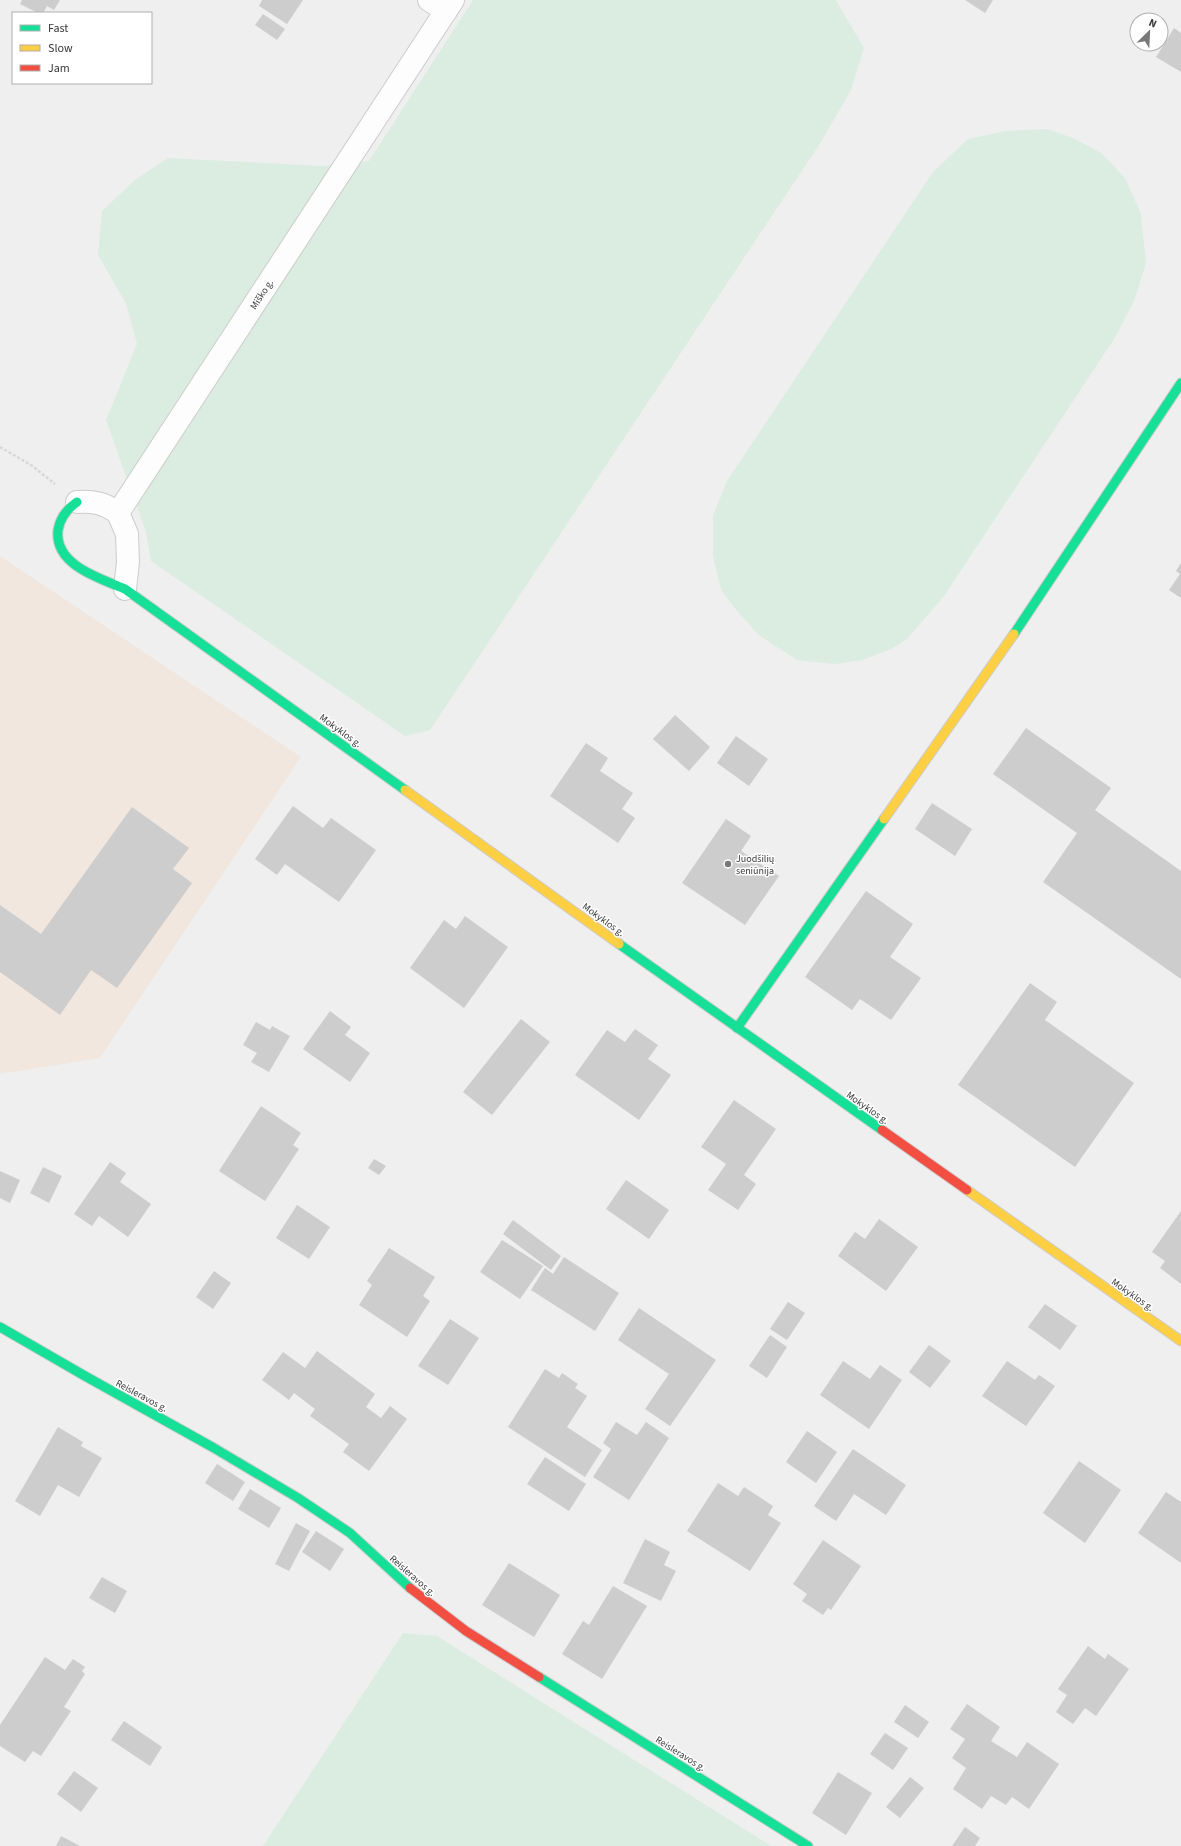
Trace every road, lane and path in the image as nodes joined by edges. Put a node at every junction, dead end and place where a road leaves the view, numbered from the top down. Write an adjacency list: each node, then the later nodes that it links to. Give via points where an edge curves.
1 (443, 4): 5 (street, Miško g.)
2 (1181, 383): 7 (street, via 1025,617)
3 (0, 447): 4 (path, via 31,465)
4 (77, 502): 5 (street, via 92,501 106,504); 6 (street, Mokyklos g., via 62,516 57,533 60,547 69,561)
5 (118, 513): 6 (street, via 127,534 128,562)
6 (125, 589): 7 (street, Mokyklos g.)
7 (737, 1028): 9 (street, Mokyklos g.)
8 (0, 1328): 10 (street, Reisleravos g., via 53,1360 203,1440 279,1486 340,1526 424,1601 466,1631)
9 (1181, 1341)
10 (808, 1846)

